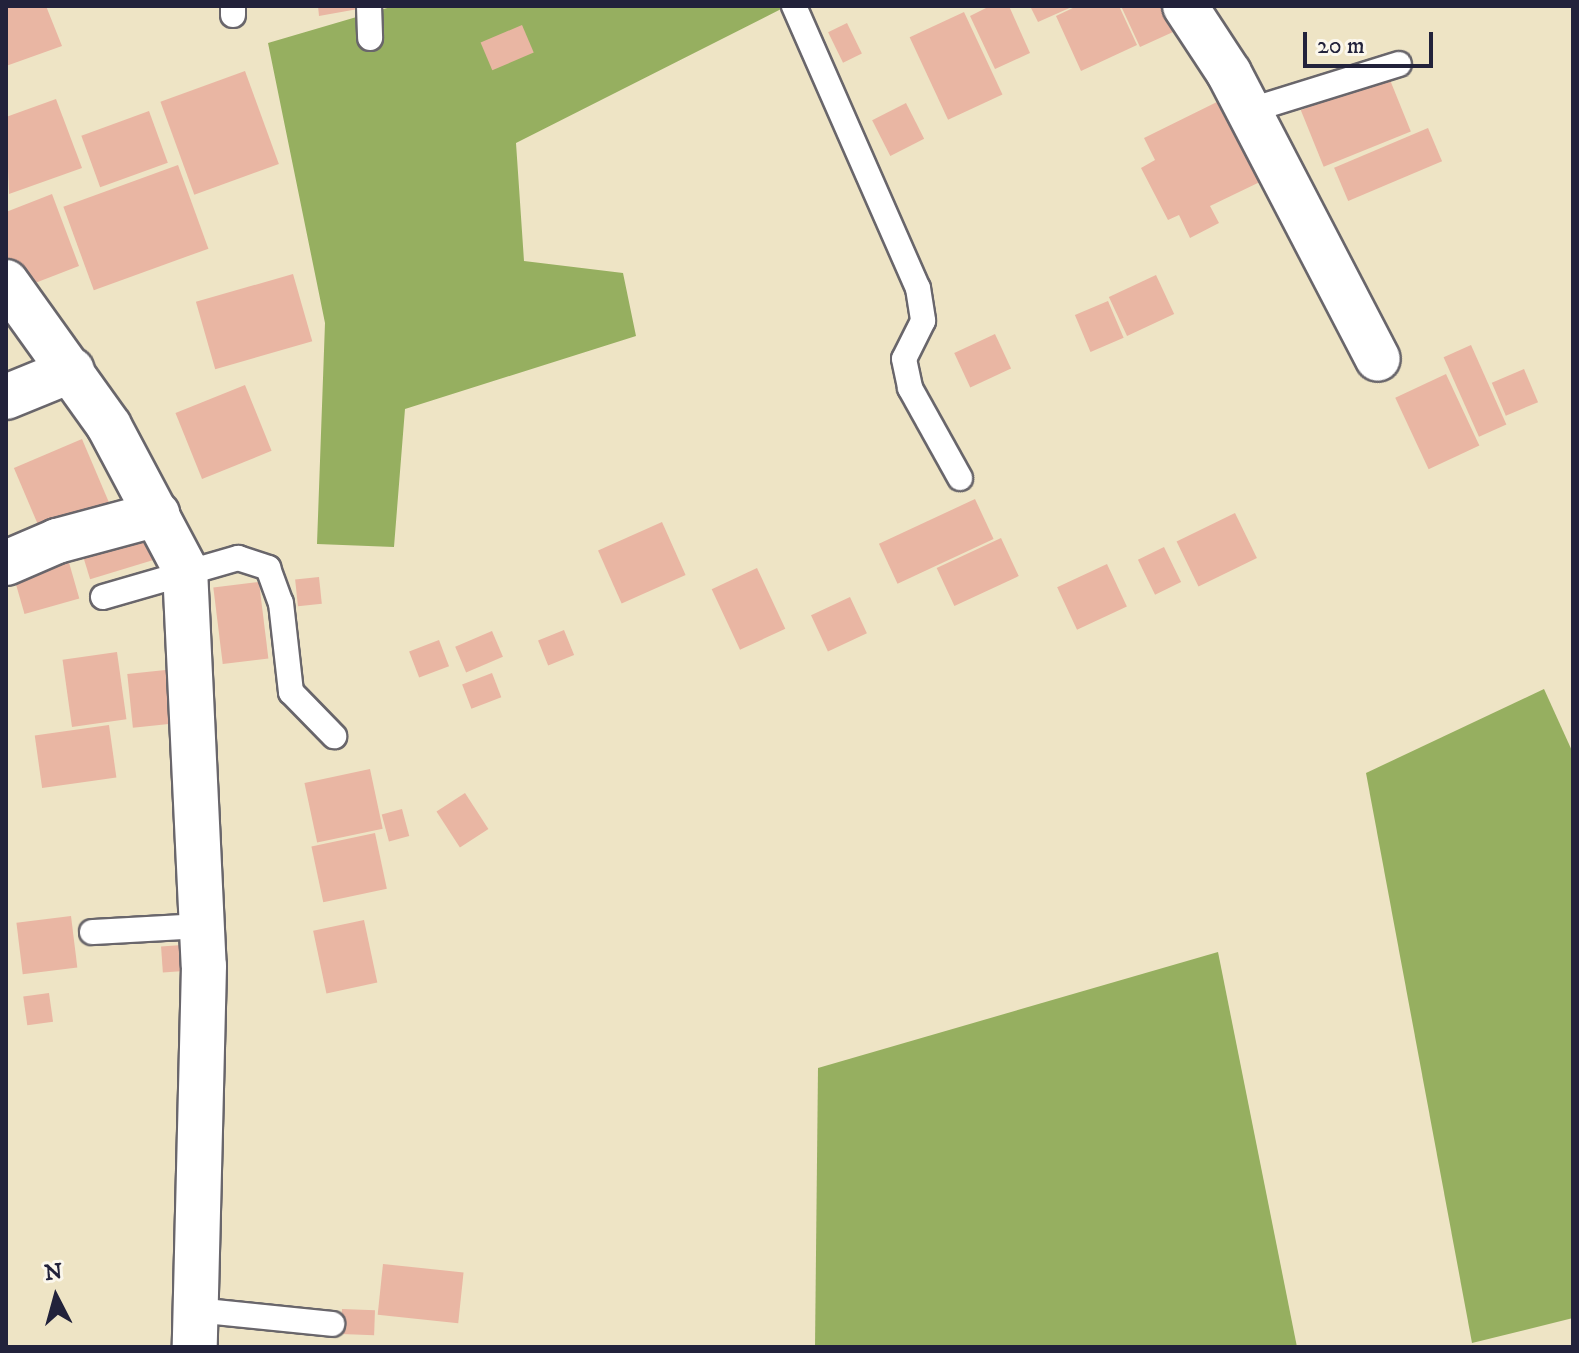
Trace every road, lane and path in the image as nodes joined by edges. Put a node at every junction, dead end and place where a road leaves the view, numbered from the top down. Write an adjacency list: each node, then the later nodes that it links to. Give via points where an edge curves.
1 (369, 6): 4 (lane)
2 (794, 6): 11 (lane, via 918,288 923,321 904,359 910,388)
3 (1185, 6): 6 (street)
4 (370, 38)
5 (1399, 64): 6 (lane)
6 (1248, 111): 8 (street)
7 (6, 282): 9 (street)
8 (1378, 359)
9 (72, 370): 10 (street); 12 (street)
10 (6, 397)
11 (960, 478)
12 (157, 514): 13 (street, via 57,541); 14 (street)
13 (6, 563)
14 (185, 569): 15 (lane); 16 (lane, via 238,558 268,568 281,603 291,692); 17 (street)
15 (103, 597)
16 (334, 736)
17 (203, 926): 18 (lane); 20 (street)
18 (92, 932)
19 (332, 1324): 20 (lane)
20 (195, 1329)

